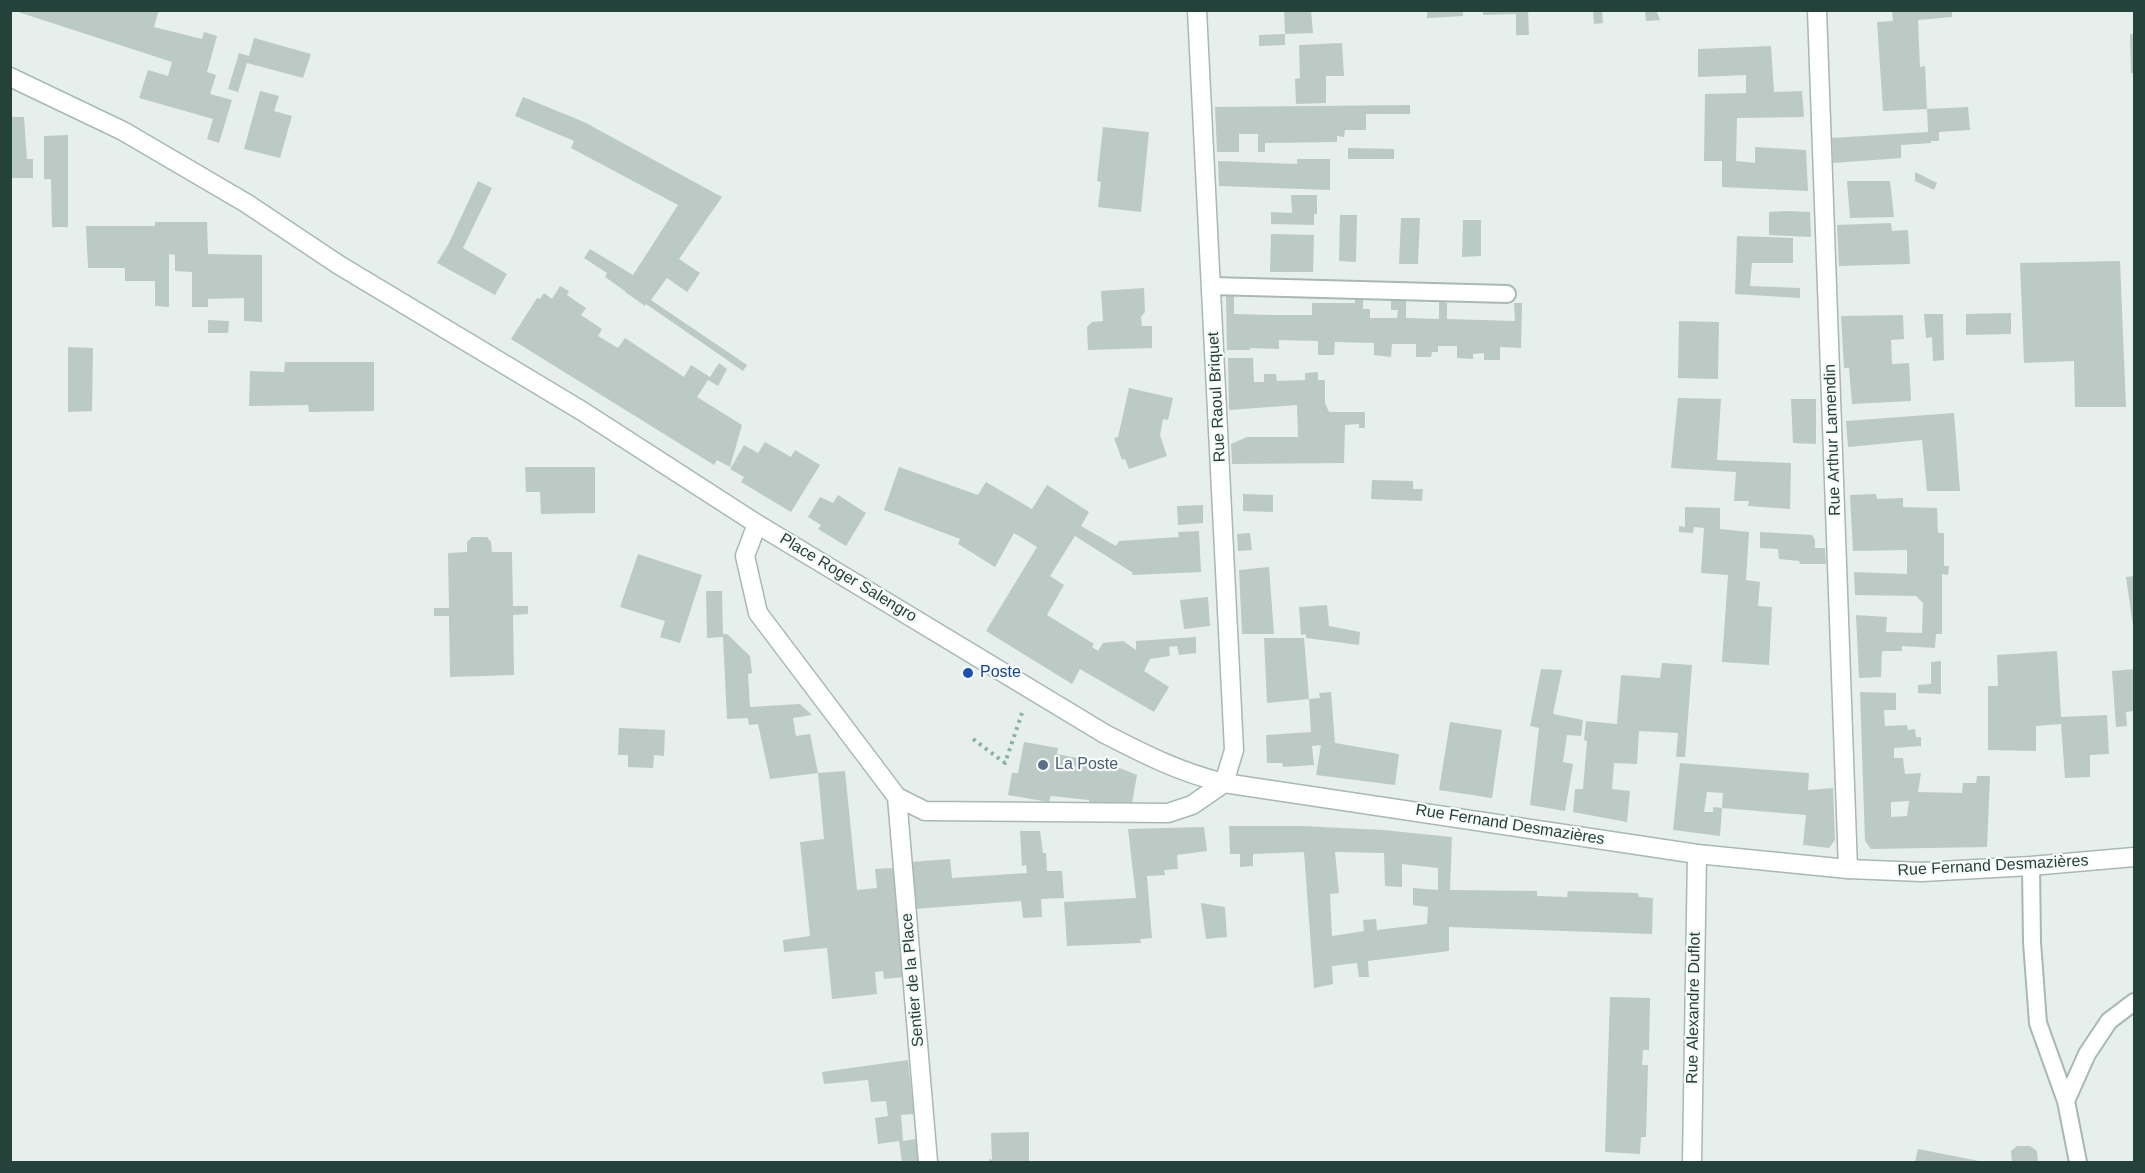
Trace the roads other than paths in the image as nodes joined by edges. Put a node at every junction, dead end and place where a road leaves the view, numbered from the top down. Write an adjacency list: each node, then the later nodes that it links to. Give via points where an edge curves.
1 (1197, 10): 4 (street, Rue Raoul Briquet)
2 (1817, 10): 12 (street, Rue Arthur Lamendin)
3 (10, 77): 6 (street, Place Roger Salengro, via 123,131 246,203 339,265 582,411)
4 (1212, 286): 5 (lane); 7 (street, Rue Raoul Briquet, via 1234,750)
5 (1507, 294)
6 (757, 524): 7 (street, Place Roger Salengro, via 1106,734 1156,761); 8 (street, via 745,556 758,613)
7 (1224, 783): 8 (street, via 1192,805 1168,813 925,811); 9 (street, Rue Fernand Desmazières)
8 (897, 797): 15 (street, Sentier de la Place)
9 (1697, 854): 12 (street, Rue Fernand Desmazières); 16 (street, Rue Alexandre Duflot)
10 (2134, 857): 11 (street, Rue Fernand Desmazières)
11 (2031, 866): 12 (street, Rue Fernand Desmazières, via 1922,872); 14 (lane, via 2038,1023)
12 (1848, 869)
13 (2134, 1002): 14 (lane, via 2109,1021)
14 (2066, 1101): 17 (lane)
15 (928, 1162)
16 (1692, 1162)
17 (2078, 1162)

